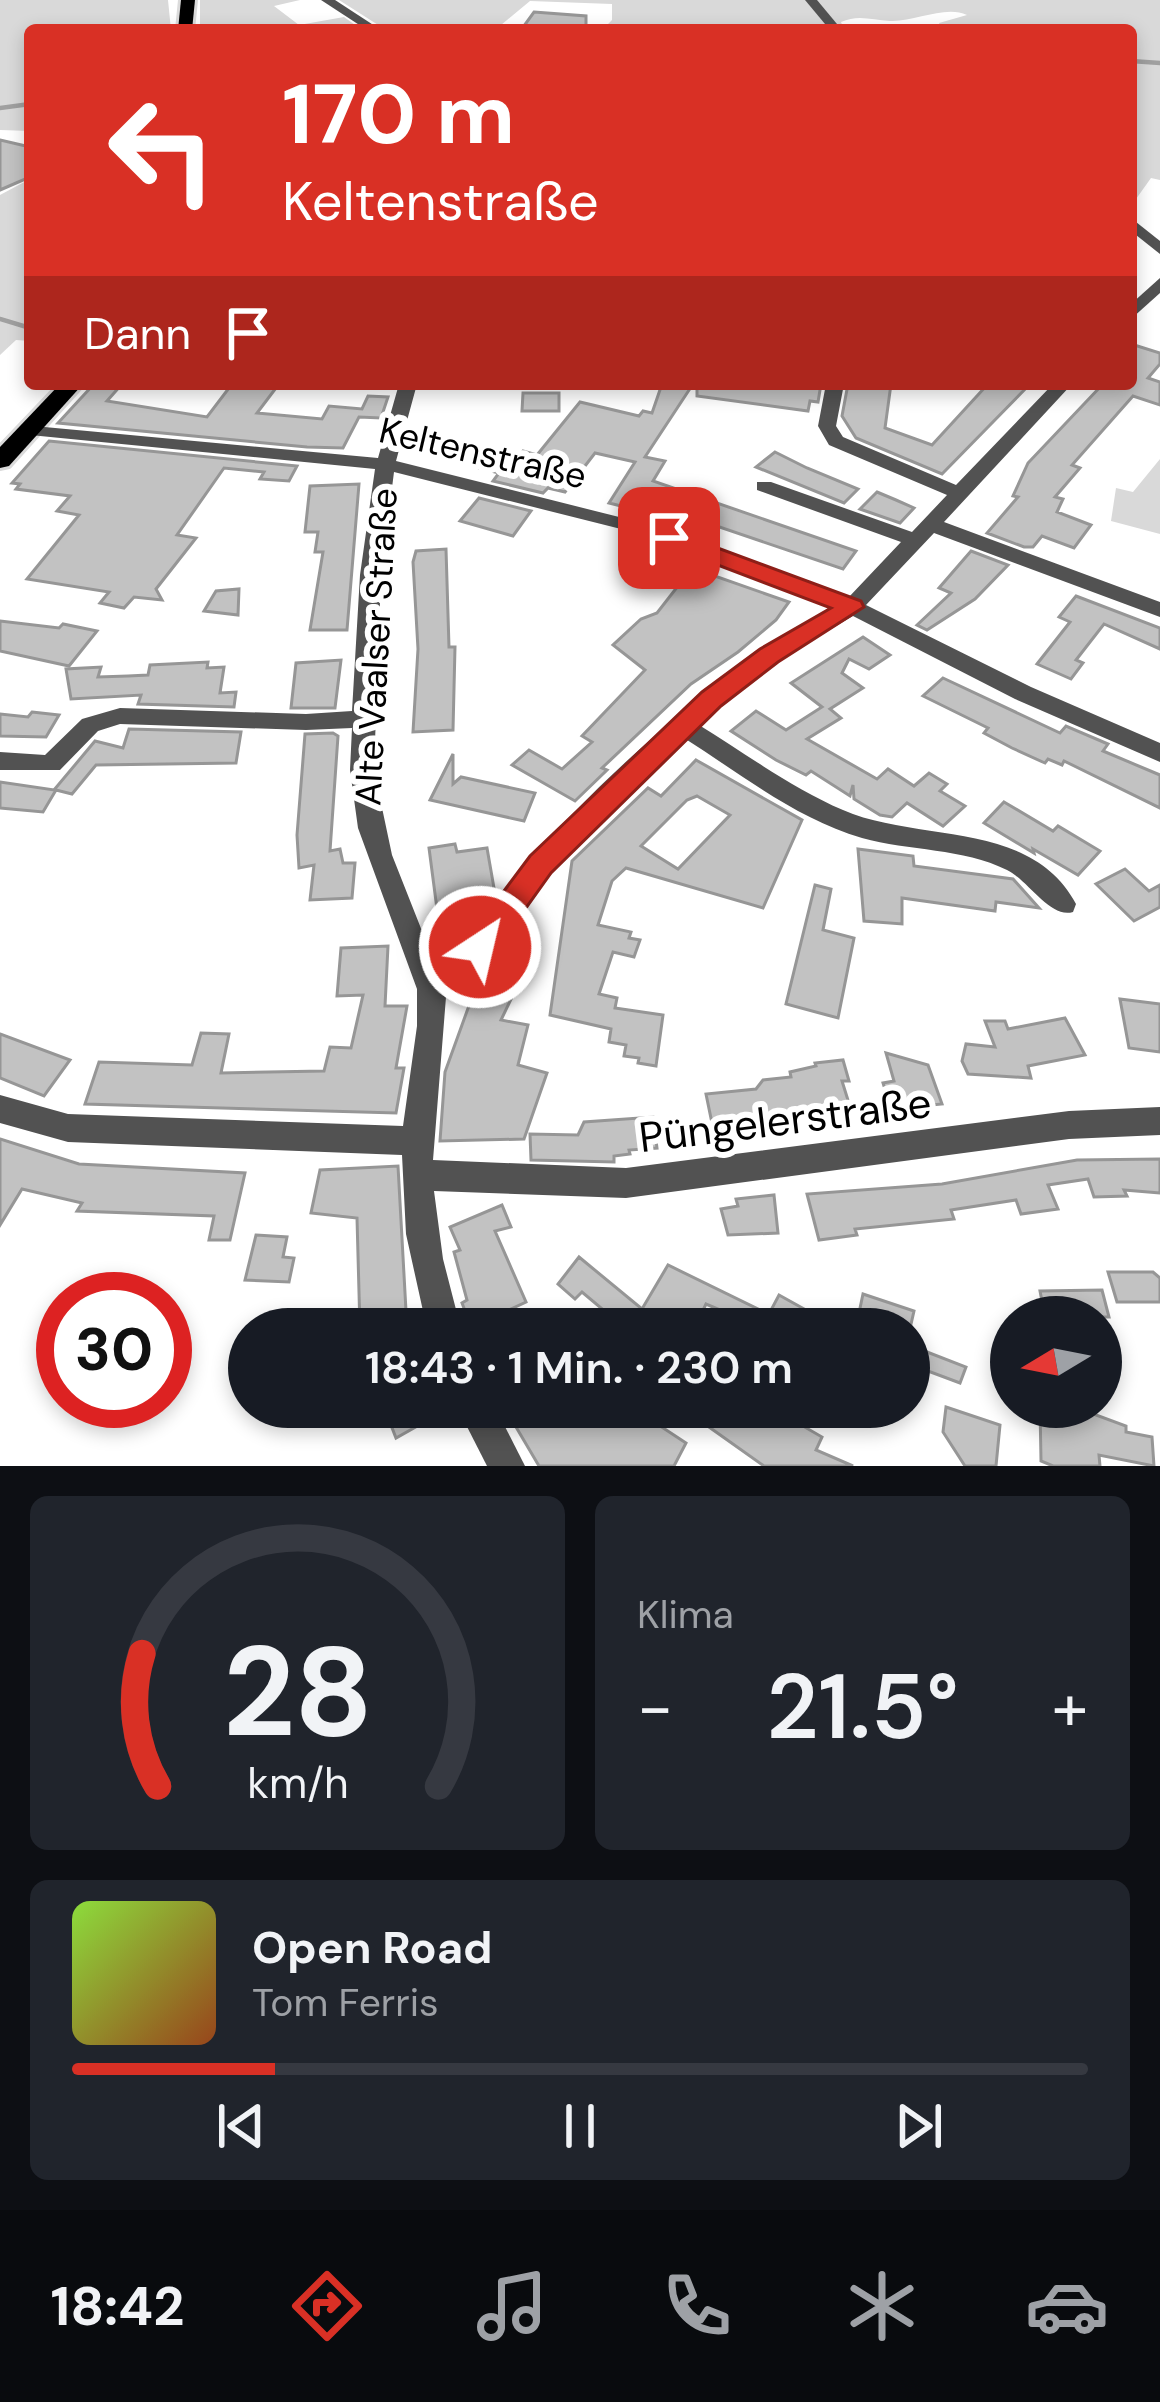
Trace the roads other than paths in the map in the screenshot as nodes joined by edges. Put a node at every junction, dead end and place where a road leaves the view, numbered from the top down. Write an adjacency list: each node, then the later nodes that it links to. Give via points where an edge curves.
1 (327, 0): 3 (street)
2 (811, 0): 4 (street)
3 (365, 24)
4 (831, 24)
5 (1137, 228): 6 (street)
6 (1160, 249)
7 (1160, 283): 8 (street)
8 (1137, 308)
9 (66, 390): 13 (main road)
10 (406, 390): 15 (street, Alte Vaalser Straße)
11 (834, 390): 17 (street, via 827,425 836,441)
12 (1057, 390): 17 (street)
13 (30, 429): 14 (main road); 15 (street, Keltenstraße)
14 (0, 461)
15 (386, 464): 19 (street, Keltenstraße, via 646,530); 21 (street, Alte Vaalser Straße)
16 (764, 486): 18 (street)
17 (959, 493): 18 (street)
18 (922, 532): 19 (street); 20 (street)
19 (852, 607): 22 (street, via 769,656); 23 (street, Keltenstraße)
20 (1160, 610)
21 (365, 719): 24 (street, via 119,716 90,725 51,764); 26 (street, Alte Vaalser Straße, via 364,812 373,850)
22 (683, 726): 25 (street, via 855,826 1018,861); 26 (street, via 541,864 463,972)
23 (1160, 753)
24 (0, 761)
25 (1063, 904)
26 (431, 989): 29 (street, Alte Vaalser Straße)
27 (0, 1109): 29 (street, via 68,1128)
28 (1160, 1121): 30 (street, Püngelerstraße, via 1069,1125 626,1184)
29 (417, 1141): 30 (street, Alte Vaalser Straße)
30 (419, 1175): 31 (street, Alte Vaalser Straße)
31 (437, 1308)
32 (486, 1428): 33 (street)
33 (507, 1466)

